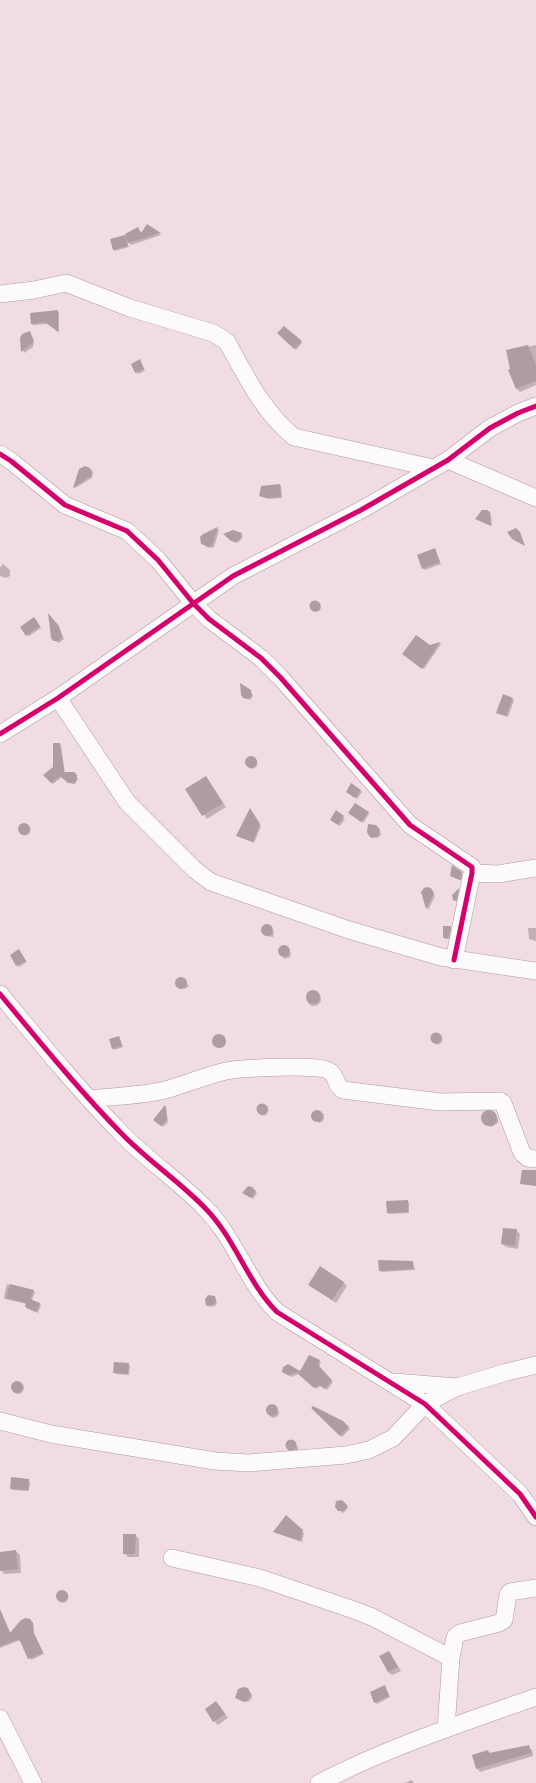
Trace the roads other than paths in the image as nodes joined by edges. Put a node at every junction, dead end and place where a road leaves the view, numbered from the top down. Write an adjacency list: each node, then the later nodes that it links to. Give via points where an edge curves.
1 (0, 294): 5 (street, via 66,283 130,308 212,333 227,342 261,402 294,437)
2 (536, 406): 4 (street, via 490,428)
3 (0, 454): 7 (street, via 65,505 127,531 158,560)
4 (448, 460): 5 (street); 6 (street)
5 (433, 468): 7 (street, via 361,510 233,576)
6 (536, 498)
7 (193, 603): 8 (street); 11 (street, via 209,619 261,658 410,825 472,867)
8 (58, 698): 9 (street); 12 (street, via 127,802 195,870 211,882 349,930)
9 (0, 734)
10 (536, 868): 11 (street, via 498,874)
11 (472, 873): 12 (street)
12 (454, 960): 13 (street)
13 (536, 971)
14 (0, 994): 15 (street)
15 (89, 1099): 16 (street, via 164,1090 227,1071 316,1067 329,1070 339,1088 343,1090 440,1102 500,1101 522,1152 528,1158); 18 (street, via 122,1134 205,1208 220,1225 264,1299 277,1312)
16 (536, 1159)
17 (536, 1365): 19 (street)
18 (390, 1381): 19 (street); 20 (street)
19 (457, 1387): 20 (street)
20 (425, 1404): 21 (street, via 393,1438 369,1450 346,1455 248,1463 215,1461 80,1439); 22 (street, via 520,1494)
21 (0, 1421)
22 (536, 1517)
23 (172, 1558): 25 (street, via 260,1578 354,1610)
24 (536, 1588): 25 (street, via 510,1592 504,1620 460,1633 455,1637)
25 (451, 1658): 28 (street)
26 (536, 1697): 28 (street)
27 (0, 1718): 29 (street)
28 (446, 1729): 30 (street, via 365,1760)
29 (33, 1783)
30 (319, 1783)

